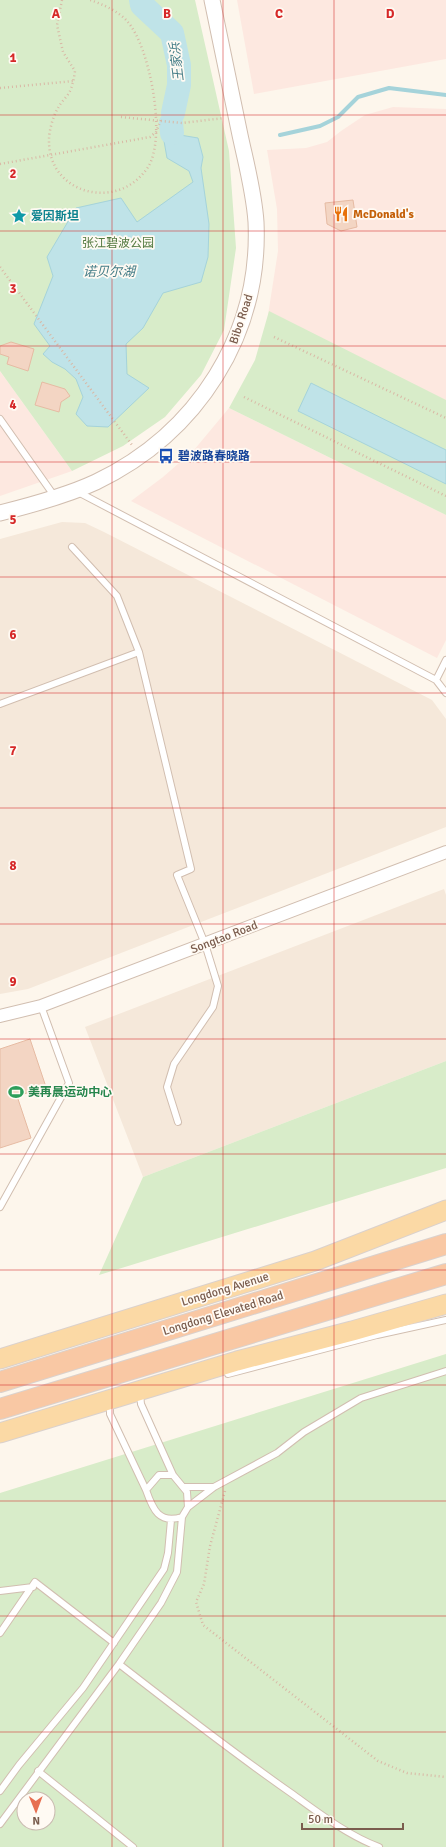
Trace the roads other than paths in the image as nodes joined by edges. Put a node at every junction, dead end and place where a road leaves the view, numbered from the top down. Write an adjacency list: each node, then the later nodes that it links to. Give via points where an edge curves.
1 (212, 0): 3 (street, Bibo Road, via 252,188 256,221 256,259 244,318 234,344 209,387 176,426 140,457 95,482)
2 (0, 419): 4 (lane)
3 (74, 490): 4 (street, Bibo Road); 9 (lane)
4 (55, 497): 5 (street, Bibo Road)
5 (0, 513)
6 (72, 547): 7 (lane, via 117,596)
7 (139, 652): 11 (lane); 13 (lane, via 191,869 177,875)
8 (446, 660): 9 (lane)
9 (436, 680): 10 (lane)
10 (446, 693)
11 (0, 704)
12 (446, 852): 13 (street, Songtao Road)
13 (205, 944): 14 (street, Songtao Road); 16 (lane, via 218,986 213,1007 174,1064 167,1087)
14 (41, 1006): 15 (street, Songtao Road); 17 (lane, via 69,1083)
15 (0, 1016)
16 (178, 1122)
17 (0, 1207)
18 (446, 1210): 25 (main road, Longdong Avenue, via 316,1261)
19 (446, 1244): 28 (highway, Longdong Elevated Road)
20 (446, 1274): 31 (highway)
21 (446, 1304): 24 (main road)
22 (446, 1315): 24 (main road)
23 (446, 1320): 27 (lane, via 377,1335)
24 (352, 1331): 29 (main road, via 237,1361)
25 (0, 1359)
26 (446, 1371): 35 (lane, via 361,1398 304,1432 278,1454)
27 (228, 1374)
28 (0, 1382)
29 (139, 1391): 30 (main road); 33 (lane, via 141,1404)
30 (110, 1399): 32 (main road); 36 (lane, via 110,1414)
31 (0, 1409)
32 (0, 1433)
33 (172, 1475): 34 (lane); 36 (lane, via 159,1475)
34 (184, 1487): 35 (lane); 37 (lane)
35 (214, 1487): 37 (lane)
36 (146, 1490): 39 (lane, via 152,1507 160,1515)
37 (188, 1506): 38 (lane)
38 (182, 1516): 39 (lane); 44 (lane, via 177,1572 161,1603)
39 (171, 1520): 43 (lane, via 164,1570)
40 (33, 1587): 41 (lane); 42 (lane); 43 (lane, via 35,1582)
41 (0, 1591)
42 (0, 1633)
43 (114, 1643): 46 (lane, via 82,1688)
44 (119, 1664): 45 (lane); 49 (lane, via 243,1759 333,1823)
45 (38, 1771): 47 (lane); 48 (lane)
46 (0, 1791)
47 (0, 1824)
48 (133, 1847)
49 (379, 1847)

